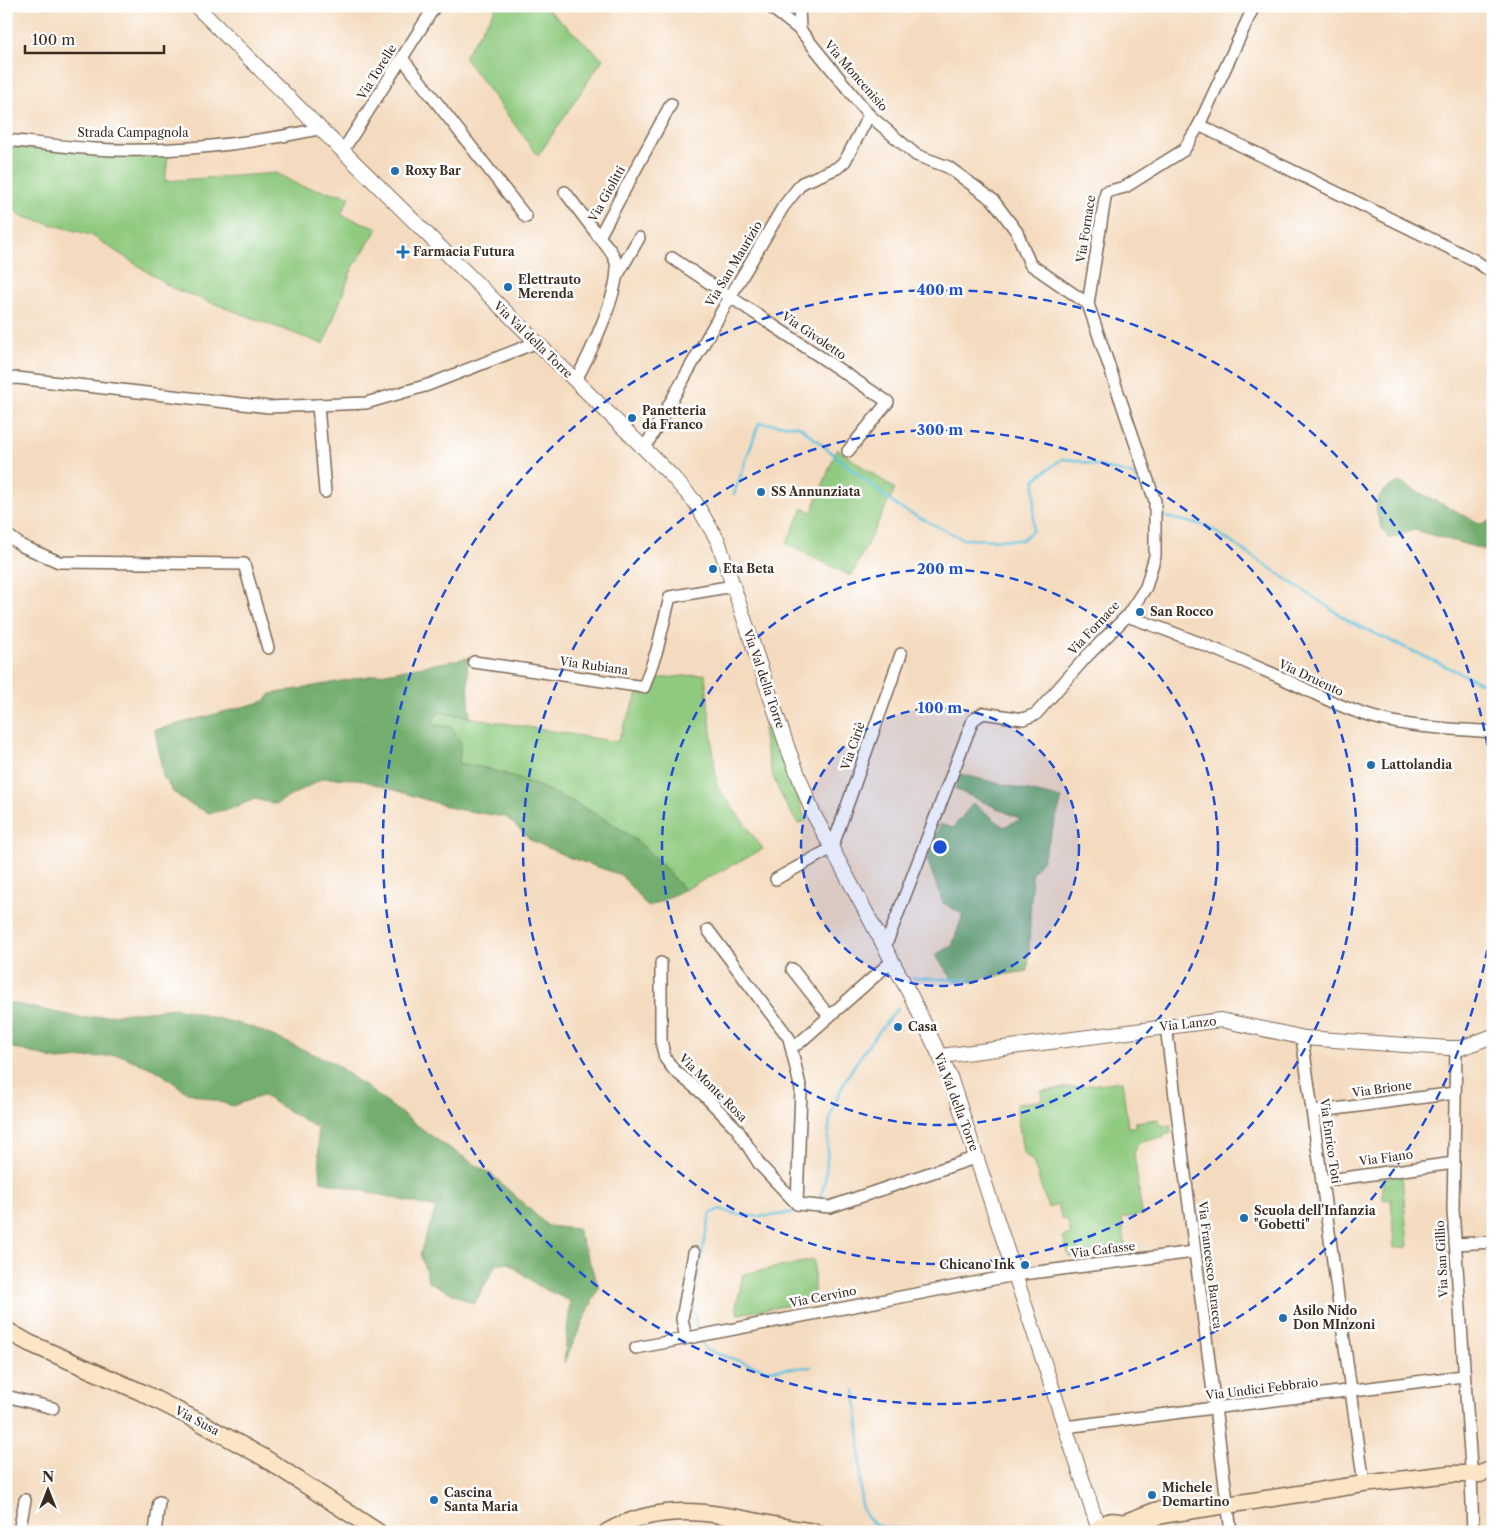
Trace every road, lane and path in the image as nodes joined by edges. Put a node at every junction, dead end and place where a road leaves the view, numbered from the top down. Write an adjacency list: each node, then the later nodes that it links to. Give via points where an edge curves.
1 (196, 6): 11 (street, Via Val della Torre)
2 (435, 6): 7 (street, Via Torelle)
3 (769, 6): 6 (street, Via Moncenisio)
4 (800, 6): 6 (street)
5 (1254, 6): 10 (street, Via Fornace)
6 (800, 30): 9 (street, Via Moncenisio)
7 (402, 58): 13 (street, Via Torelle); 15 (street)
8 (671, 104): 16 (street, Via Giolitti)
9 (869, 115): 21 (street, Via San Maurizio, via 845,160 837,168 802,183 783,207); 22 (street, Via Moncenisio, via 916,155 948,167 993,200 1017,232 1030,264)
10 (1199, 125): 19 (street, via 1474,260); 22 (street, Via Fornace, via 1184,150 1125,188 1106,192)
11 (319, 129): 12 (street, Strada Campagnola, via 170,149 96,149); 13 (street, Via Val della Torre)
12 (6, 140)
13 (342, 152): 23 (street, Via Val della Torre)
14 (564, 192): 16 (street)
15 (526, 217)
16 (599, 237): 20 (street, Via Giolitti, via 616,262)
17 (639, 238): 20 (street)
18 (672, 258): 21 (street, Via Givoletto)
19 (1493, 273)
20 (616, 277): 25 (street, Via Giolitti, via 610,302)
21 (730, 297): 27 (street, Via San Maurizio); 28 (street, Via Givoletto, via 888,402)
22 (1088, 304): 32 (street, Via Fornace, via 1155,501 1155,556 1146,587)
23 (535, 343): 25 (street, Via Val della Torre); 26 (street, via 419,388 366,403)
24 (6, 379): 26 (street, via 269,407)
25 (575, 381): 27 (street, Via Val della Torre)
26 (318, 405): 29 (street)
27 (644, 449): 31 (street, Via Val della Torre, via 695,502 709,522)
28 (848, 451)
29 (325, 492)
30 (6, 534): 33 (street, via 22,546 59,562 244,564)
31 (733, 586): 35 (street, Via Rubiana, via 670,597 644,687); 37 (street, Via Val della Torre, via 788,749)
32 (1126, 616): 36 (street, Via Druento, via 1182,635 1336,705 1372,717 1409,725); 40 (street, Via Fornace, via 1036,714 1023,719 983,713 973,720)
33 (268, 648)
34 (901, 654): 37 (street, Via Ciriè)
35 (474, 662)
36 (1493, 732)
37 (832, 848): 38 (street); 40 (street, Via Val della Torre)
38 (776, 879)
39 (708, 930): 56 (street, via 758,994 792,1046 801,1090)
40 (885, 947): 41 (street, Via Val della Torre)
41 (892, 961): 44 (street); 50 (street, Via Val della Torre)
42 (661, 963): 56 (street, Via Monte Rosa, via 665,1058 737,1129 760,1165)
43 (792, 969): 44 (street)
44 (830, 1016): 48 (street)
45 (1166, 1026): 47 (street, Via Lanzo, via 1226,1020); 50 (street, Via Lanzo); 59 (street, Via Francesco Baracca)
46 (1493, 1036): 49 (street, Via Lanzo)
47 (1305, 1038): 49 (street, Via Lanzo); 52 (street, Via Enrico Toti, via 1303,1045)
48 (798, 1044)
49 (1456, 1048): 51 (street, Via San Gillio)
50 (940, 1056): 53 (street, Via Val della Torre)
51 (1455, 1093): 52 (street, Via Brione); 54 (street, Via San Gillio)
52 (1312, 1112): 55 (street, Via Enrico Toti)
53 (977, 1157): 56 (street, via 830,1207); 61 (street, Via Val della Torre)
54 (1454, 1163): 55 (street, Via Fiano); 58 (street, Via San Gillio)
55 (1322, 1181): 66 (street, Via Enrico Toti)
56 (797, 1204)
57 (1493, 1242): 58 (street)
58 (1455, 1244): 65 (street, Via San Gillio)
59 (1194, 1252): 61 (street, Via Cafasse); 69 (street, Via Francesco Baracca)
60 (694, 1253): 63 (street, via 682,1319)
61 (1016, 1275): 63 (street, Via Cervino); 70 (street, Via Val della Torre)
62 (6, 1330): 81 (main road, Via Susa, via 196,1420 263,1457)
63 (686, 1338): 64 (street, Via Cervino)
64 (636, 1348)
65 (1463, 1376): 66 (street, Via Undici Febbraio); 72 (street, Via San Gillio)
66 (1351, 1391): 69 (street, Via Undici Febbraio); 73 (street, Via Enrico Toti)
67 (6, 1396): 68 (street)
68 (53, 1408)
69 (1214, 1408): 70 (street, Via Undici Febbraio); 76 (street, Via Francesco Baracca)
70 (1065, 1427): 78 (street, Via Val della Torre, via 1094,1509)
71 (1493, 1468): 72 (main road)
72 (1471, 1471): 73 (main road); 86 (street, Via San Gillio)
73 (1364, 1484): 76 (main road)
74 (25, 1500): 79 (street)
75 (159, 1502): 80 (street)
76 (1228, 1503): 78 (main road, via 1151,1511); 84 (main road, via 1155,1517); 85 (street, Via Francesco Baracca)
77 (637, 1525): 82 (main road); 83 (main road, via 659,1512 692,1511)
78 (1111, 1527)
79 (19, 1532)
80 (155, 1532)
81 (378, 1532)
82 (607, 1532)
83 (816, 1532)
84 (1139, 1532)
85 (1231, 1532)
86 (1473, 1532)

